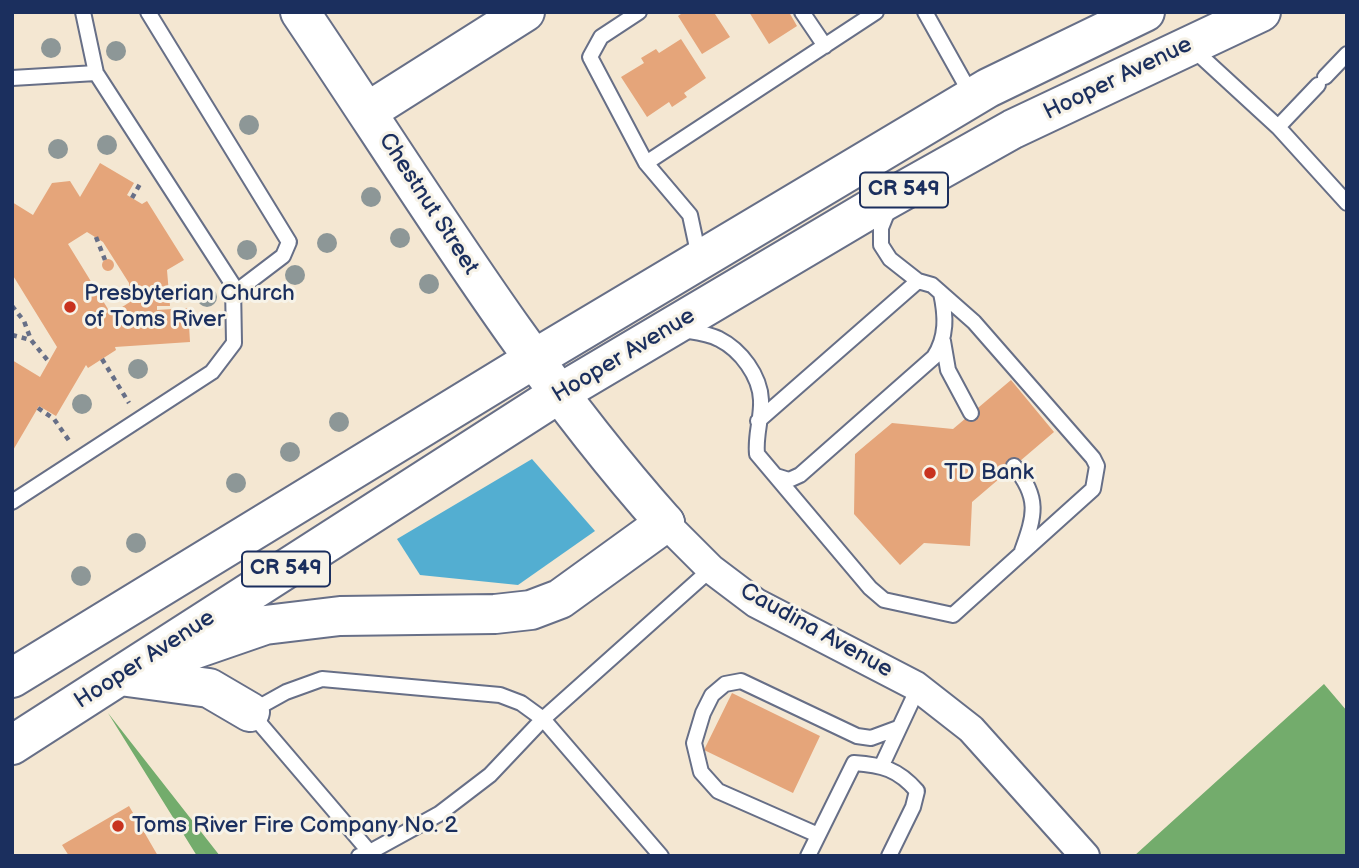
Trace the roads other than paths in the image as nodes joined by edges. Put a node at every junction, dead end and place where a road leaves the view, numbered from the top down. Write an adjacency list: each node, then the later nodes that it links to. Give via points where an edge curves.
1 (83, 12): 14 (lane)
2 (148, 12): 25 (lane, via 289,242 283,256)
3 (300, 12): 17 (main road, Chestnut Street)
4 (525, 12): 17 (main road)
5 (639, 12): 19 (lane, via 601,37 590,57)
6 (802, 12): 12 (lane)
7 (876, 12): 12 (lane)
8 (1144, 12): 16 (main road, Hooper Avenue / CR 549)
9 (1261, 12): 11 (main road, Hooper Avenue / CR 549)
10 (930, 14): 16 (lane)
11 (1188, 45): 18 (lane); 20 (main road, Hooper Avenue / CR 549, via 1013,128)
12 (825, 46): 19 (lane)
13 (1347, 54): 18 (lane)
14 (96, 73): 15 (lane); 25 (lane, via 233,285)
15 (12, 78)
16 (973, 98): 22 (main road, Hooper Avenue / CR 549)
17 (368, 112): 28 (main road, Chestnut Street, via 461,258)
18 (1278, 127): 21 (lane)
19 (646, 163): 22 (lane, via 690,215)
20 (904, 190): 23 (lane, via 881,228 881,245 890,259); 26 (main road, Hooper Avenue / CR 549)
21 (1347, 202)
22 (700, 260): 28 (main road, Hooper Avenue / CR 549)
23 (918, 281): 24 (lane); 31 (lane)
24 (940, 292): 27 (lane); 36 (lane, via 974,322 1097,466 1094,489)
25 (233, 295): 34 (lane, via 234,343 212,372)
26 (670, 328): 29 (main road, Hooper Avenue / CR 549); 31 (lane, via 719,339 733,349 756,376 761,401)
27 (943, 340): 30 (lane, via 948,370); 33 (lane, via 934,357 800,475 789,480)
28 (534, 359): 29 (main road, Chestnut Street); 39 (main road, Hooper Avenue / CR 549)
29 (560, 393): 35 (main road, Caudina Avenue, via 618,471); 38 (main road, Hooper Avenue / CR 549)
30 (971, 414)
31 (758, 421): 33 (lane, via 757,454)
32 (1014, 466): 36 (lane, via 1033,497 1034,513)
33 (776, 476): 36 (lane, via 884,600 953,615)
34 (12, 502)
35 (665, 523): 37 (street, Caudina Avenue); 38 (main road, via 560,600 531,610 340,615 265,625)
36 (1020, 555)
37 (712, 569): 40 (street, Caudina Avenue, via 756,604); 42 (lane)
38 (120, 676): 41 (main road, via 209,688); 44 (main road, Hooper Avenue / CR 549)
39 (12, 678)
40 (918, 688): 43 (lane); 51 (street, Caudina Avenue, via 971,729)
41 (250, 712): 42 (lane, via 323,679 500,695); 47 (lane)
42 (543, 719): 47 (lane, via 490,775 439,814); 48 (lane)
43 (898, 728): 45 (lane); 46 (lane, via 872,738 857,736 741,681 725,684 712,695 694,743 701,772 718,791)
44 (20, 734)
45 (882, 765): 46 (lane, via 854,762); 50 (lane, via 917,791)
46 (818, 835): 49 (lane)
47 (367, 855)
48 (661, 856)
49 (808, 856)
50 (889, 856)
51 (1085, 856)

